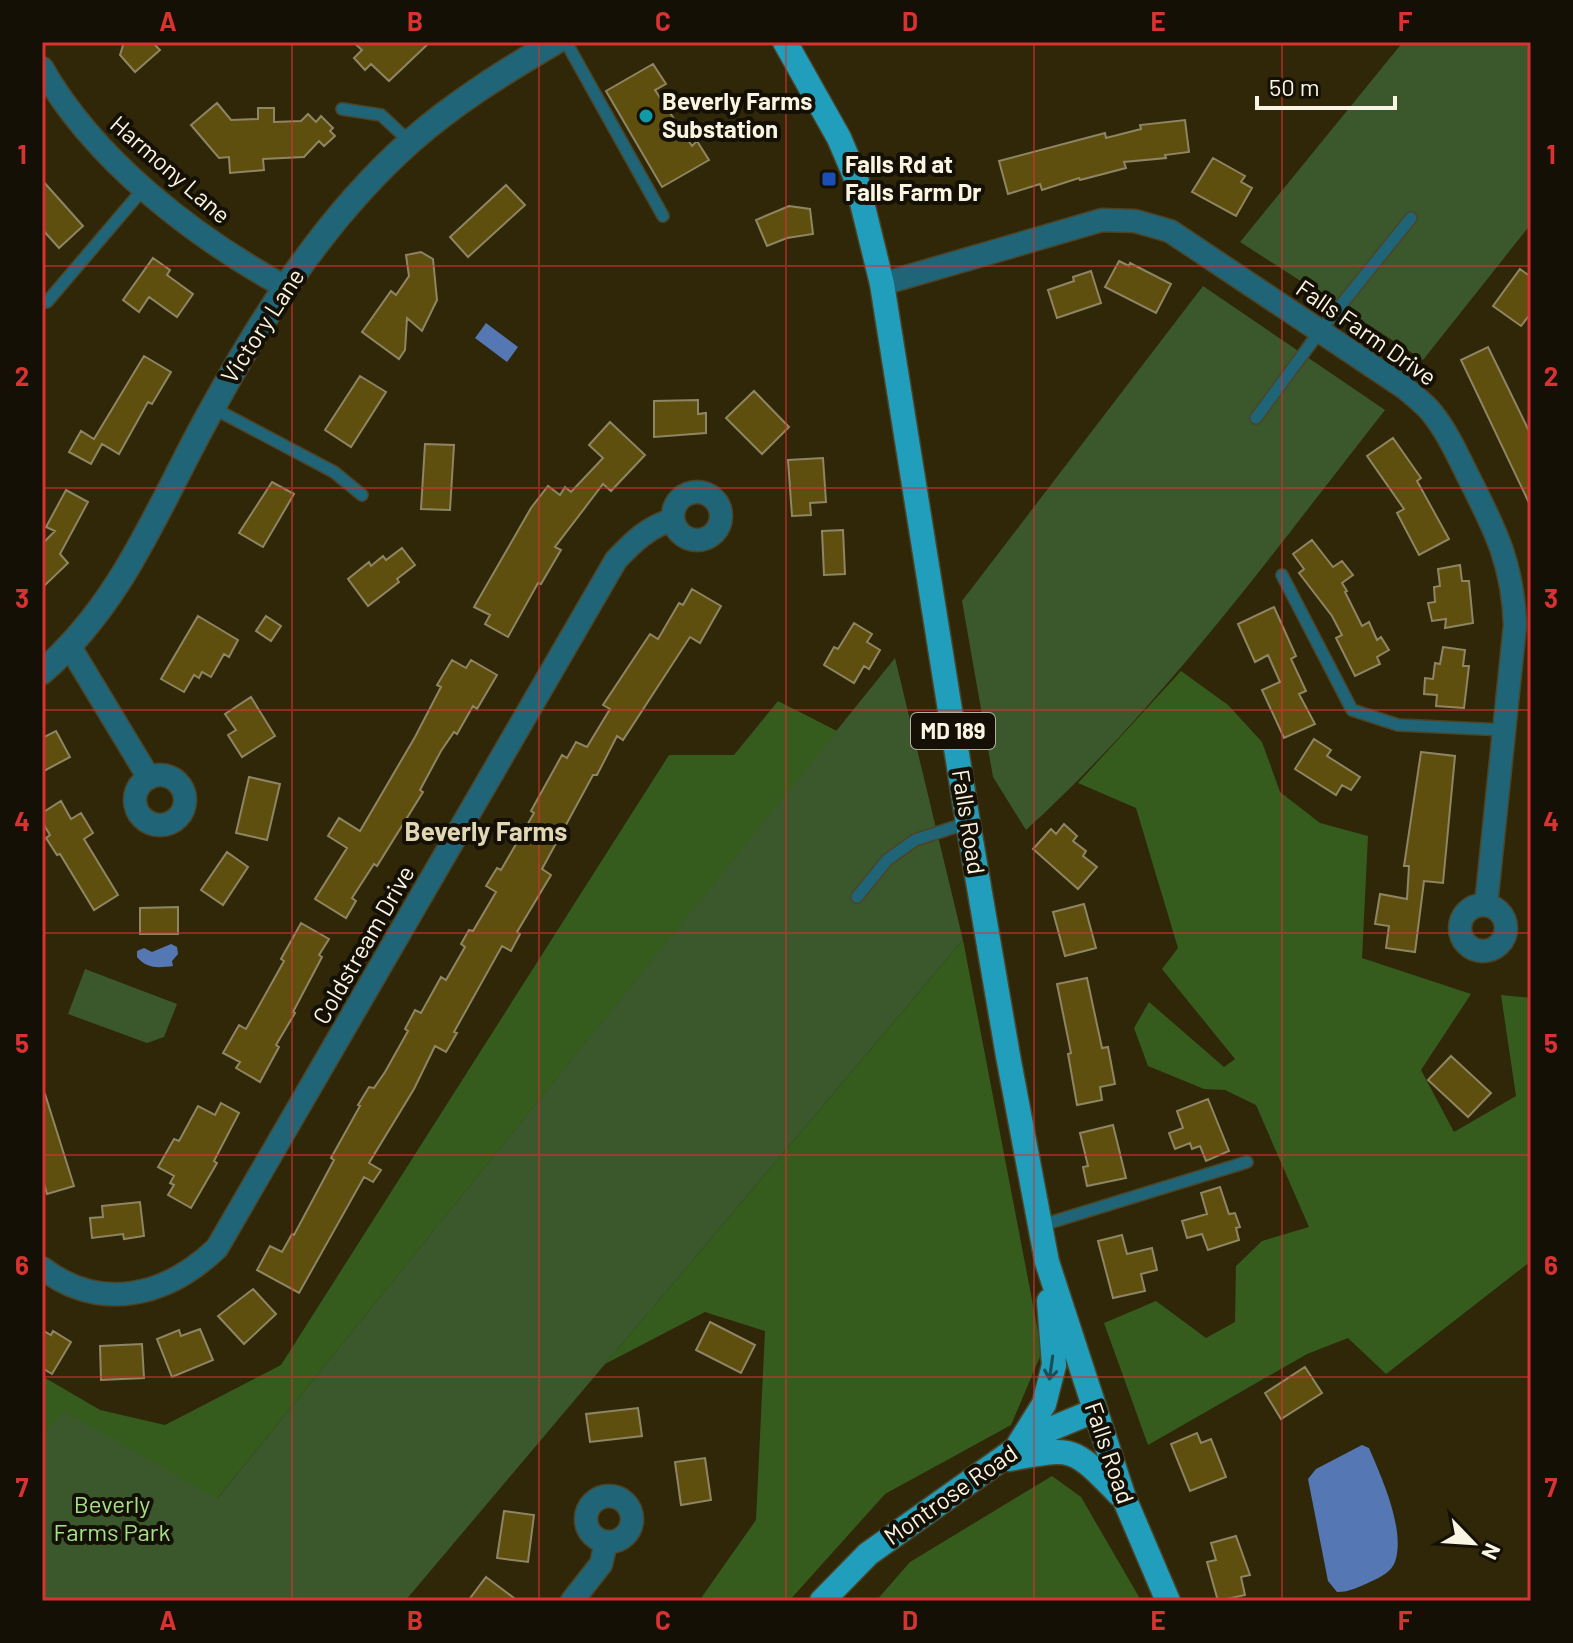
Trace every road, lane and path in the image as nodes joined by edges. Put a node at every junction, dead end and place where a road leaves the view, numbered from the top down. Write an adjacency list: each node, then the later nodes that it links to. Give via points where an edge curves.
1 (555, 42): 6 (street, Victory Lane, via 463,100)
2 (566, 42): 8 (lane)
3 (785, 42): 10 (main road, Falls Road / MD 189, via 848,155)
4 (42, 68): 7 (street, Harmony Lane, via 84,127)
5 (342, 109): 6 (lane, via 381,115)
6 (410, 142): 11 (street, Victory Lane, via 345,209)
7 (144, 187): 11 (street, Harmony Lane, via 227,253); 12 (lane)
8 (663, 216)
9 (1411, 218): 13 (lane)
10 (882, 284): 13 (street, Falls Farm Drive, via 1102,220 1135,221 1170,231); 23 (main road, Falls Road / MD 189)
11 (285, 287): 14 (street, Victory Lane)
12 (42, 302)
13 (1320, 331): 15 (lane); 21 (street, Falls Farm Drive, via 1405,388 1431,412 1491,521 1514,593)
14 (213, 407): 16 (lane, via 334,472); 19 (street, Victory Lane, via 132,562)
15 (1256, 418)
16 (362, 495)
17 (672, 520): 29 (street, Coldstream Drive, via 652,528 616,560 217,1248 180,1277 136,1293 93,1292)
18 (1282, 575): 21 (lane, via 1352,710 1398,725)
19 (70, 647): 20 (street, Victory Lane); 22 (street)
20 (42, 672)
21 (1505, 730): 25 (street, Falls Farm Drive)
22 (149, 778)
23 (968, 823): 24 (lane, via 915,840 887,860); 27 (main road, Falls Road / MD 189)
24 (857, 897)
25 (1486, 905)
26 (1247, 1162): 27 (lane)
27 (1039, 1226): 28 (main road, Falls Road / MD 189)
28 (1047, 1262): 30 (main road, Falls Road / MD 189); 31 (main road, one-way to 31, via 1054,1365 1044,1404)
29 (42, 1268)
30 (1094, 1411): 31 (main road, Montrose Road, via 1034,1436); 32 (main road, Falls Road / MD 189)
31 (1007, 1455): 32 (main road, via 1066,1451 1089,1463); 35 (main road, Montrose Road, via 868,1554)
32 (1124, 1498): 36 (main road, Falls Road / MD 189)
33 (606, 1543): 34 (street, via 601,1564)
34 (572, 1601)
35 (822, 1601)
36 (1168, 1601)

